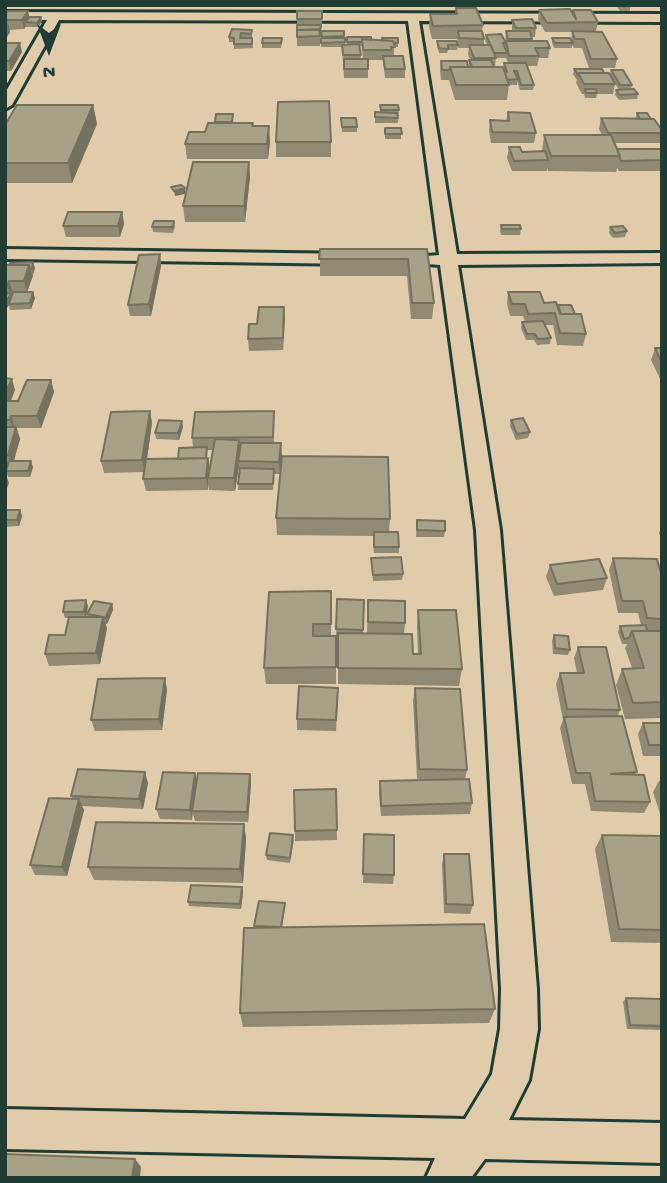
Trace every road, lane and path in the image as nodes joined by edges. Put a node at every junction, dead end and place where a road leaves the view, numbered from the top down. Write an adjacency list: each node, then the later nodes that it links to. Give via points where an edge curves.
1 (604, 5): 6 (street)
2 (279, 10): 5 (street); 7 (street)
3 (546, 10): 6 (street); 9 (street)
4 (16, 12): 5 (street)
5 (56, 15): 10 (street)
6 (573, 15): 8 (street)
7 (361, 16): 9 (street); 9 (street)
8 (662, 18)
9 (407, 30): 15 (street)
10 (5, 105)
11 (5, 254): 13 (street)
12 (662, 258): 15 (street)
13 (379, 259)
14 (421, 260): 15 (street)
15 (449, 260): 17 (street, via 488,530 519,989 519,1028 510,1080)
16 (5, 1129): 17 (street)
17 (475, 1139): 18 (street); 19 (street)
18 (662, 1143)
19 (446, 1178)

